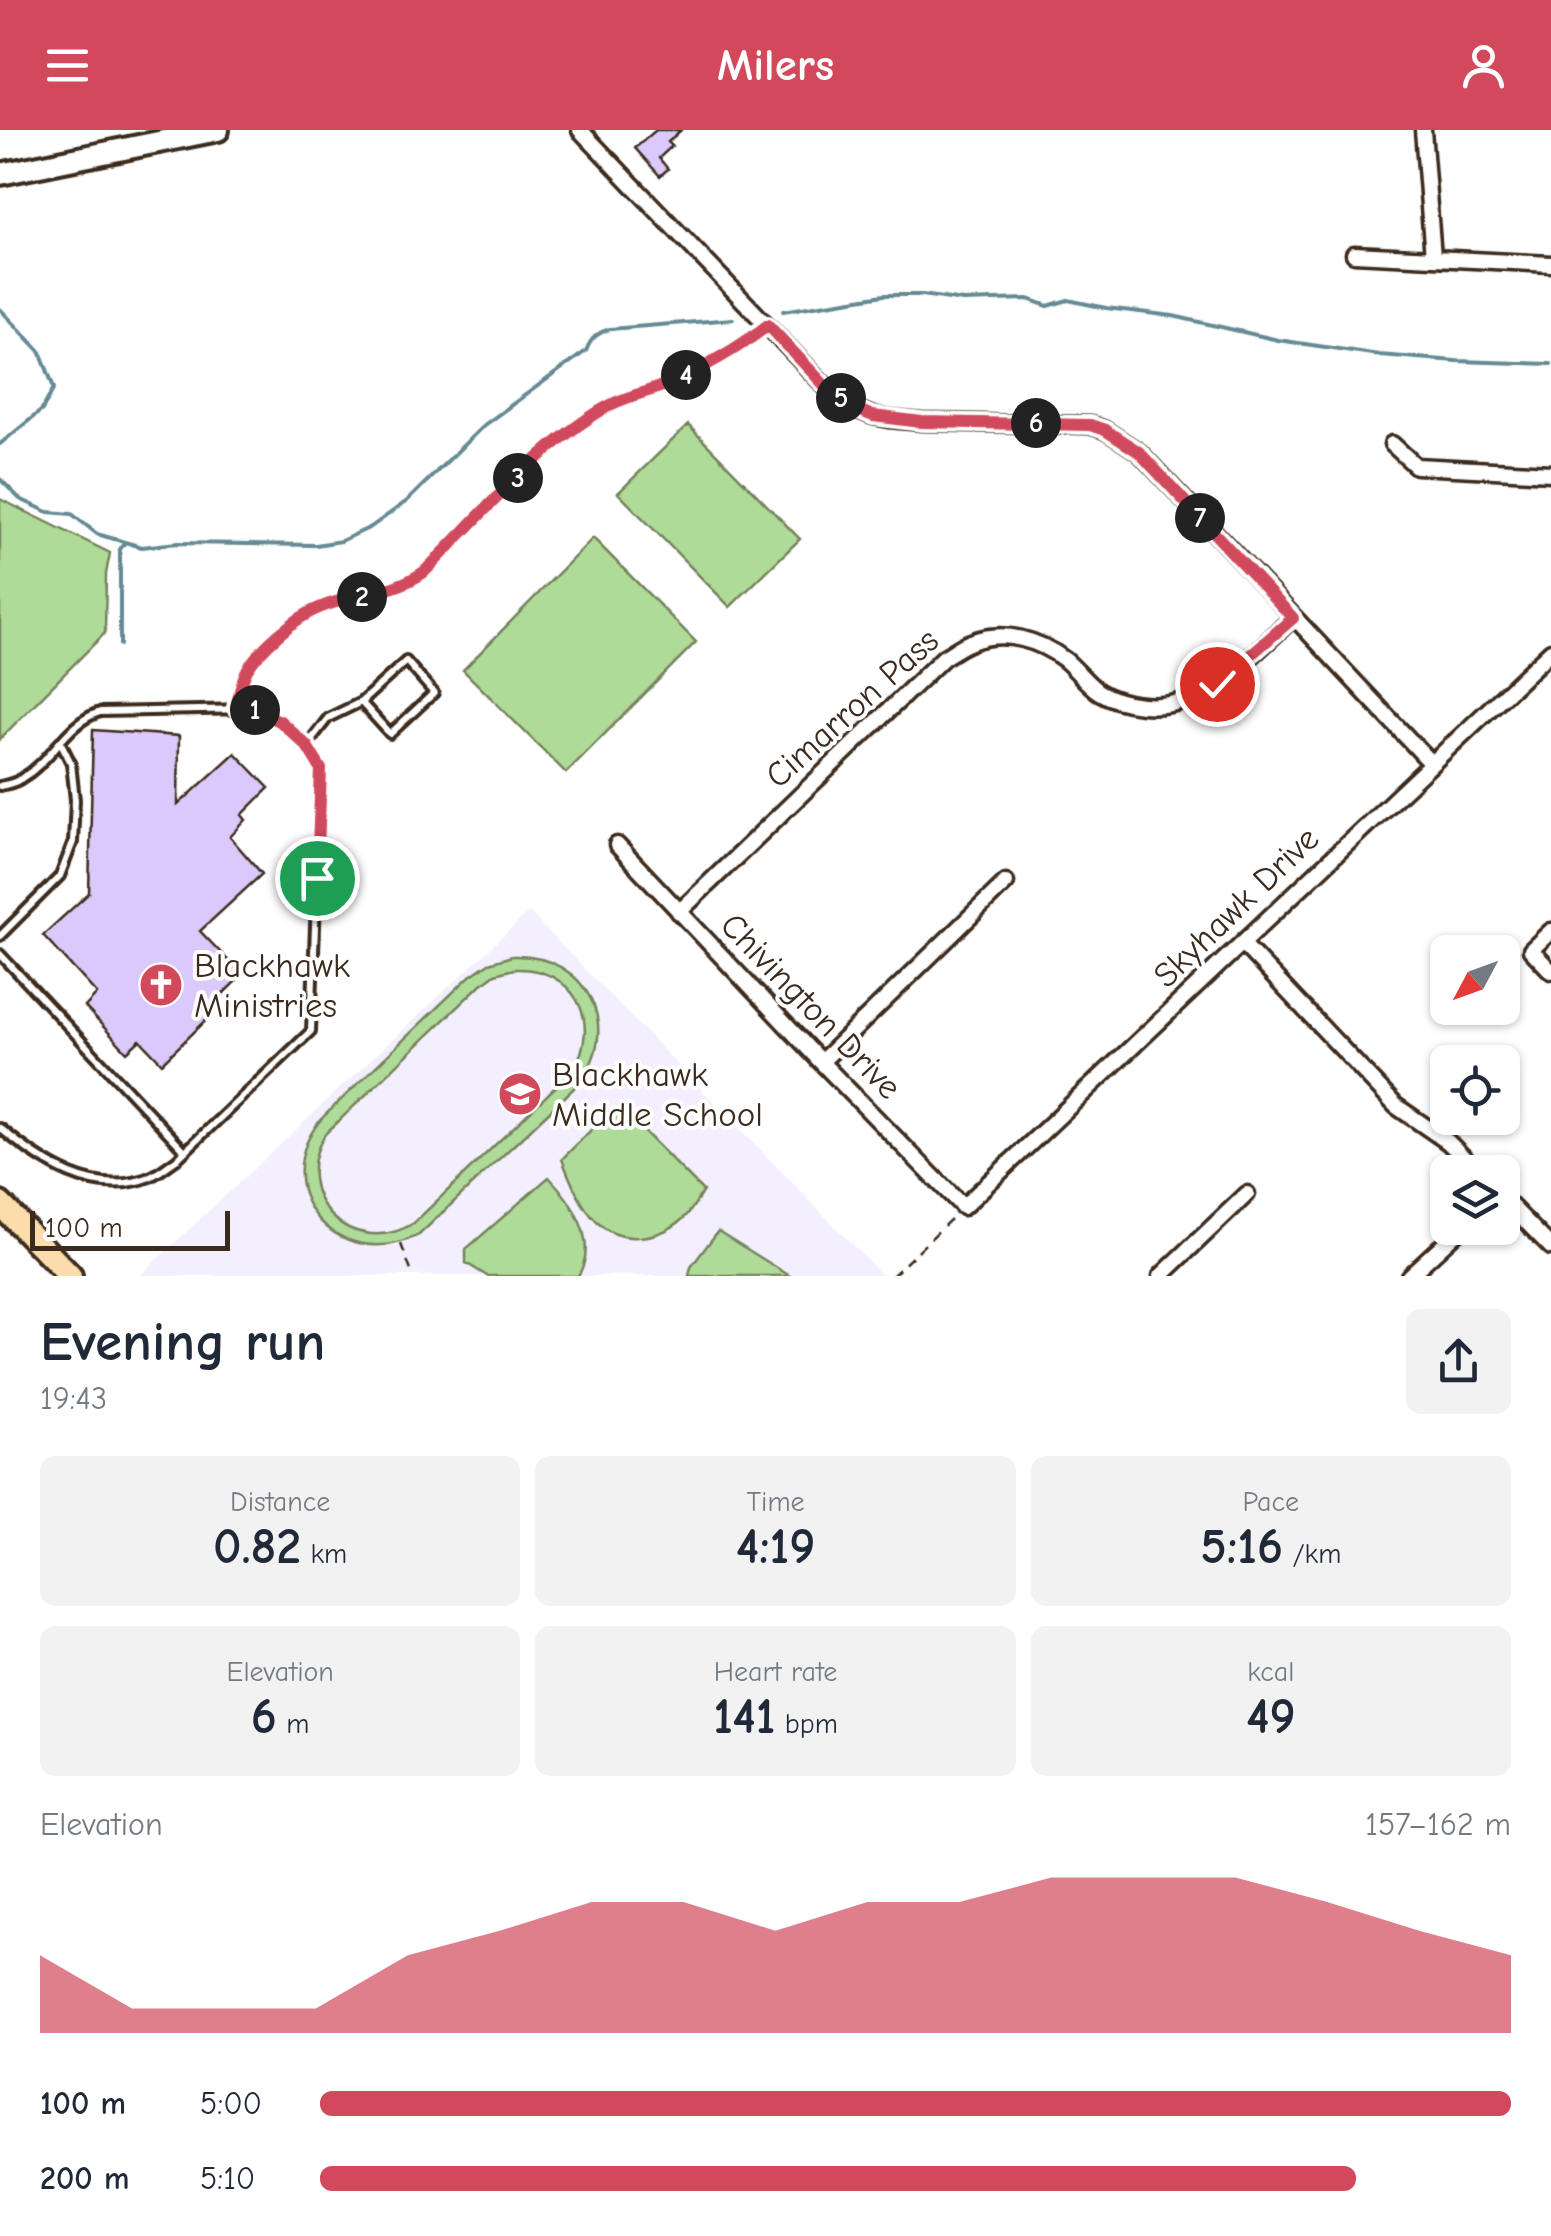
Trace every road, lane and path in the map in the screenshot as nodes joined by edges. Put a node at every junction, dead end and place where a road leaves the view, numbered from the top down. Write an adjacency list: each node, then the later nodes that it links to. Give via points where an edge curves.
1 (218, 130): 4 (main road)
2 (580, 130): 8 (street)
3 (1423, 130): 6 (street)
4 (1, 174)
5 (1354, 254): 6 (street)
6 (1433, 257): 7 (street)
7 (1551, 264)
8 (768, 325): 11 (street, via 827,388 873,416 1105,430 1139,452); 14 (lane, via 727,355 584,421 409,583 300,618 246,671)
9 (1392, 444): 10 (street, via 1416,466)
10 (1551, 473)
11 (1293, 618): 17 (street); 21 (street, Cimarron Pass, via 1217,684 1155,706 1099,692 1036,641 1000,636 972,642 944,657)
12 (1551, 651): 17 (street, Skyhawk Drive)
13 (361, 702): 13 (lane, via 406,661 434,693 390,734); 16 (lane, via 328,718)
14 (236, 708): 15 (lane, via 100,712); 16 (lane, via 280,721)
15 (60, 741): 18 (lane, via 30,773); 23 (lane, via 71,762 73,842 60,876)
16 (307, 746): 29 (lane, via 321,769 311,1030)
17 (1431, 763): 24 (street, Skyhawk Drive)
18 (0, 786)
19 (617, 845): 21 (street, Chivington Drive)
20 (1006, 882): 27 (street)
21 (679, 912): 27 (street, Chivington Drive)
22 (1551, 931): 26 (street, via 1531,950)
23 (0, 936)
24 (1242, 943): 30 (street, via 1396,1106); 33 (street, Skyhawk Drive)
25 (0, 954): 29 (lane)
26 (1551, 971)
27 (821, 1062): 33 (street, Chivington Drive)
28 (0, 1128): 29 (lane, via 40,1160 110,1183 154,1176)
29 (185, 1151)
30 (1461, 1155)
31 (1247, 1194): 41 (street)
32 (0, 1204): 38 (main road)
33 (964, 1206): 40 (path)
34 (1520, 1214): 37 (street)
35 (401, 1244): 39 (path)
36 (1443, 1245): 42 (street)
37 (1551, 1246)
38 (70, 1276)
39 (413, 1276)
40 (892, 1276)
41 (1162, 1276)
42 (1410, 1276)

